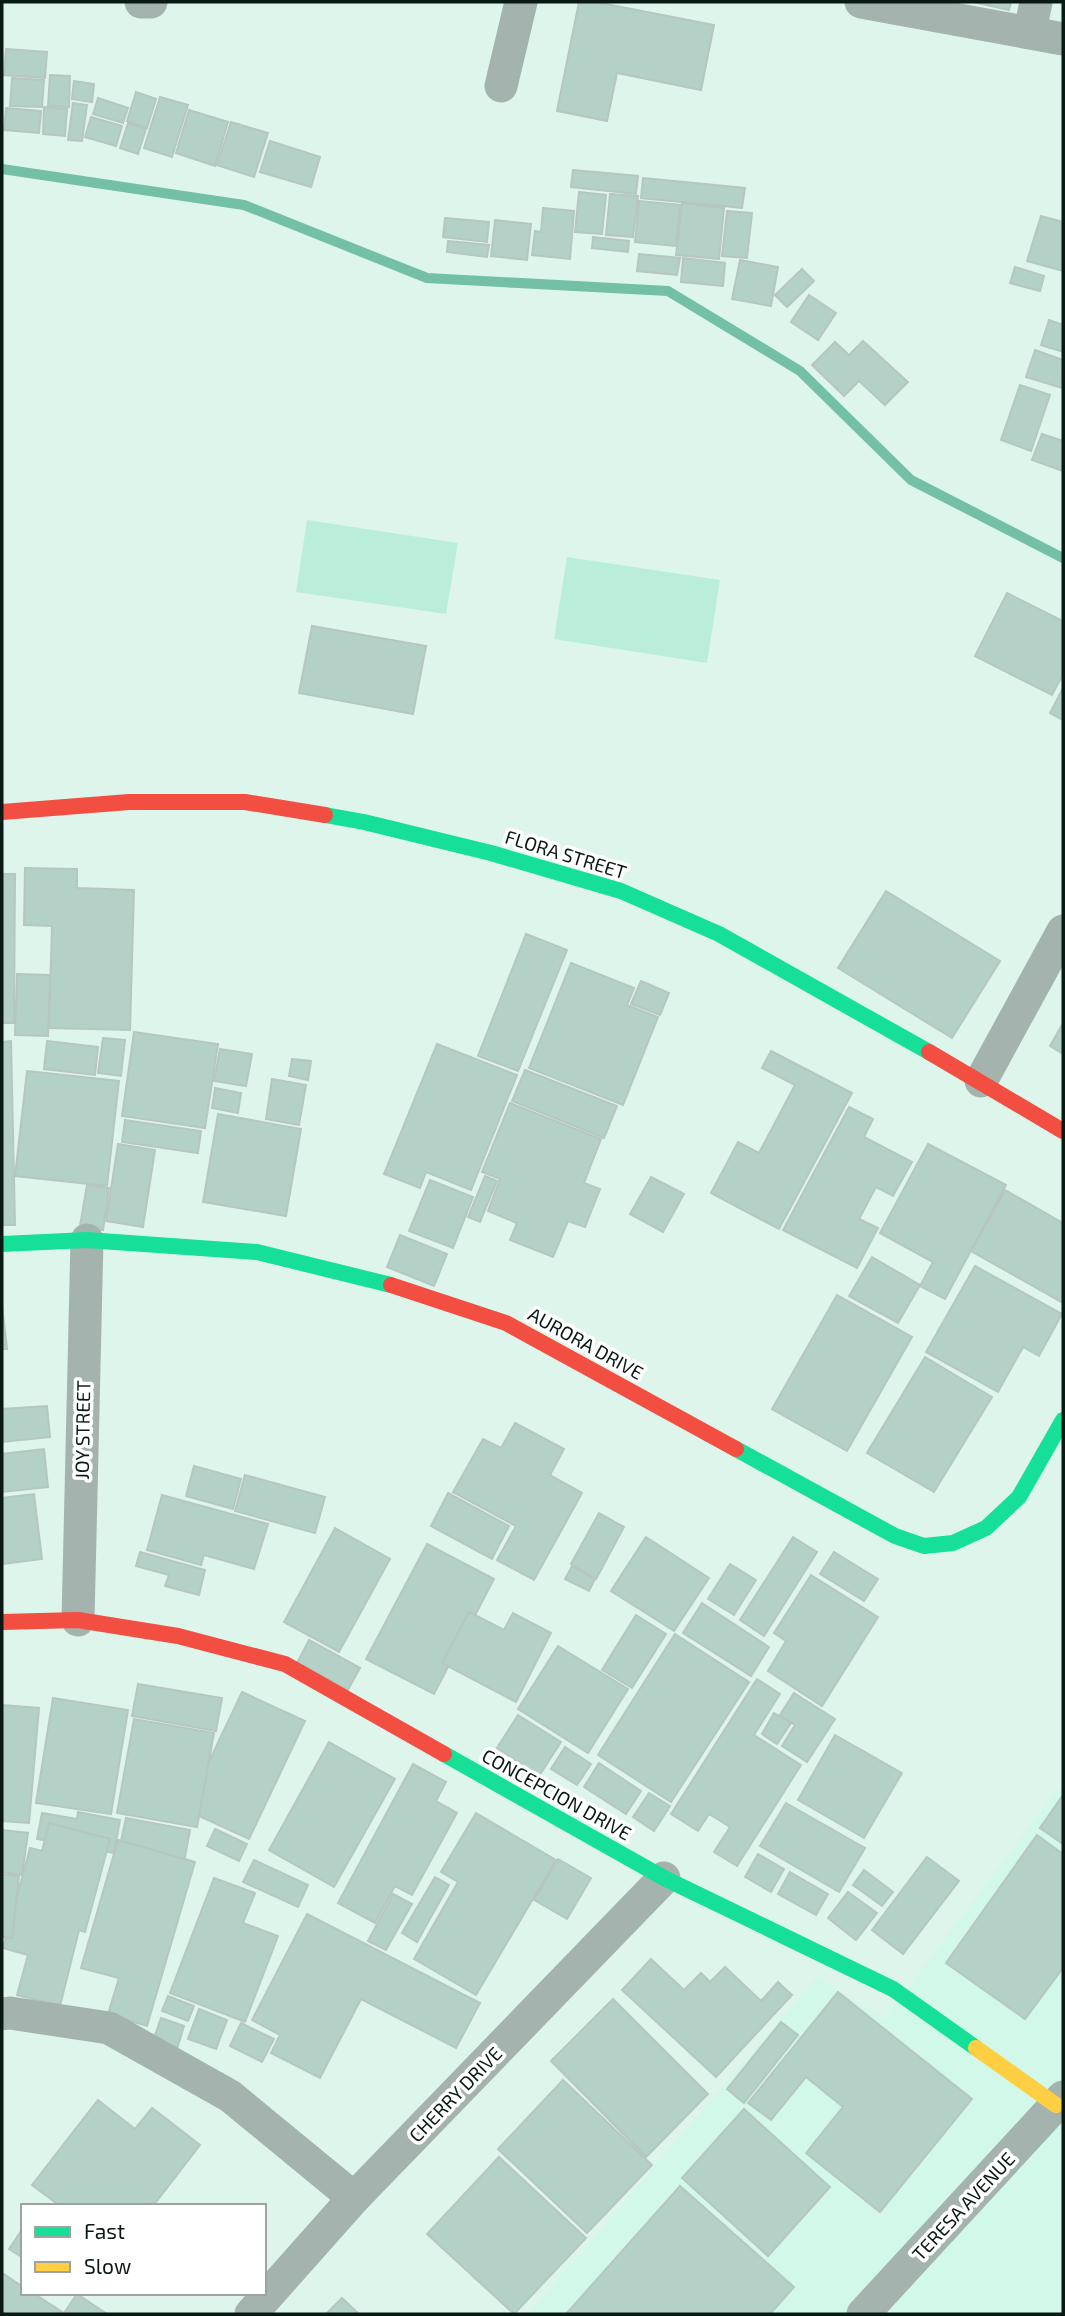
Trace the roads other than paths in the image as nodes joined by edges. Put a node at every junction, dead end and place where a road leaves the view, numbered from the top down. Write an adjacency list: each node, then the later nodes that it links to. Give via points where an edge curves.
1 (141, 2): 2 (street)
2 (151, 2)
3 (521, 2): 7 (street)
4 (861, 2): 5 (street)
5 (1033, 17): 6 (street)
6 (1063, 39)
7 (501, 86)
8 (2, 812): 10 (street, FLORA STREET, via 129,802 245,802 364,822 491,853 621,891 719,934)
9 (1063, 931): 10 (street)
10 (981, 1081): 11 (street, FLORA STREET)
11 (1063, 1131)
12 (87, 1240): 13 (street, AURORA DRIVE); 14 (street, AURORA DRIVE, via 257,1252 405,1288 506,1323 895,1536 924,1546 953,1543 986,1528 1019,1497); 15 (street, JOY STREET)
13 (2, 1244)
14 (1063, 1420)
15 (78, 1620): 16 (street, CONCEPCION DRIVE); 17 (street, CONCEPCION DRIVE, via 178,1636 285,1664)
16 (2, 1622)
17 (664, 1878): 19 (street, CONCEPCION DRIVE, via 893,1989); 20 (street, CHERRY DRIVE)
18 (2, 2014): 20 (street, via 109,2028 230,2096)
19 (1060, 2101): 22 (street, TERESA AVENUE)
20 (354, 2198): 21 (street, CHERRY DRIVE)
21 (251, 2314)
22 (863, 2314)

